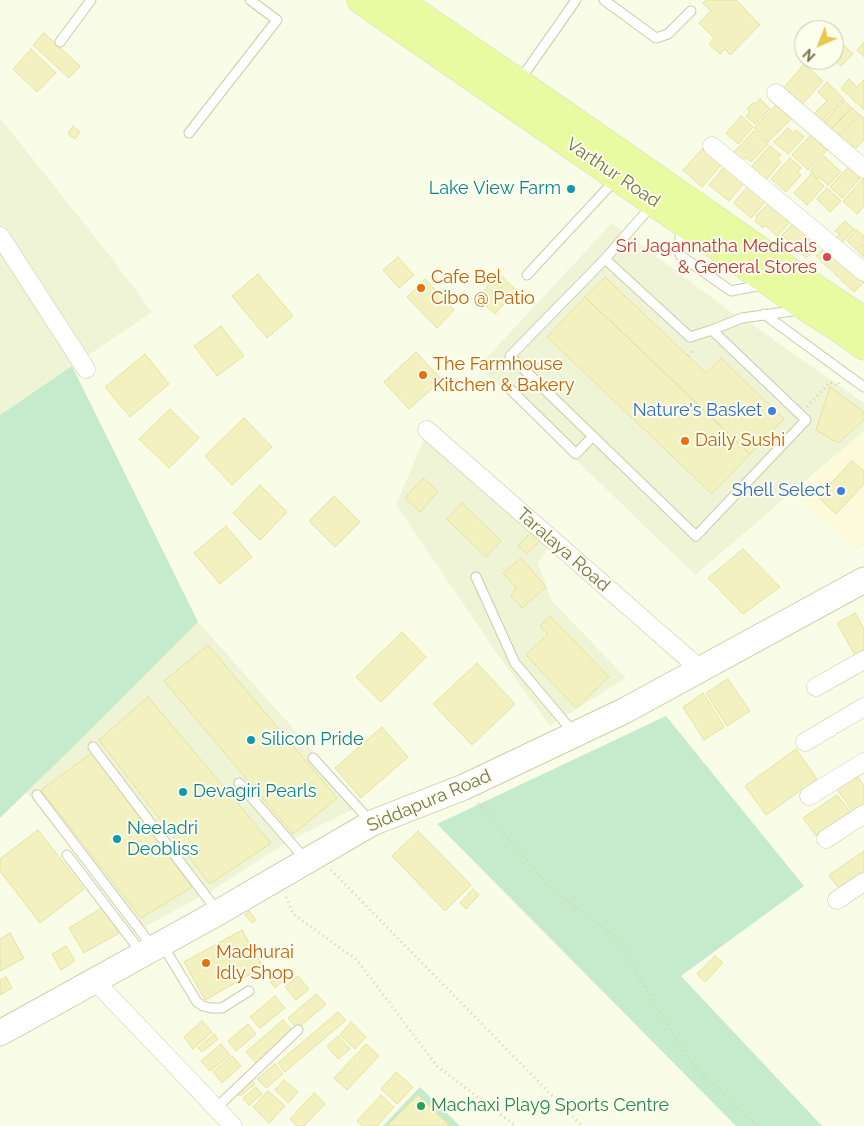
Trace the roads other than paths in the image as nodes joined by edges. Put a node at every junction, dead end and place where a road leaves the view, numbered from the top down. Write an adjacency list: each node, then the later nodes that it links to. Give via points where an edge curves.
1 (91, 0): 8 (lane)
2 (250, 0): 11 (lane, via 277,20)
3 (361, 0): 14 (main road, Varthur Road)
4 (397, 0): 9 (main road, Varthur Road)
5 (576, 0): 9 (lane)
6 (604, 0): 7 (lane, via 656,38 668,34)
7 (691, 11)
8 (60, 42)
9 (519, 83): 22 (main road, Varthur Road)
10 (776, 94): 13 (street)
11 (189, 133)
12 (712, 146): 18 (street)
13 (864, 169)
14 (618, 177): 15 (main road, Varthur Road); 19 (lane)
15 (655, 202): 17 (lane); 20 (main road, Varthur Road)
16 (0, 236): 25 (street)
17 (605, 259): 23 (lane, via 690,337); 29 (lane, via 510,356)
18 (864, 272)
19 (527, 275)
20 (800, 303): 21 (lane, via 792,311); 22 (main road, Varthur Road)
21 (764, 314): 23 (lane, via 742,318); 26 (lane)
22 (856, 318): 24 (main road, Varthur Road)
23 (712, 330): 29 (lane, via 806,420 696,536)
24 (864, 346)
25 (86, 369)
26 (864, 387)
27 (509, 388): 29 (lane, via 576,454)
28 (427, 430): 33 (street, Taralaya Road)
29 (593, 436)
30 (476, 577): 36 (lane, via 515,663)
31 (864, 580): 33 (street, Siddapura Road)
32 (864, 660): 34 (street)
33 (700, 669): 36 (street, Siddapura Road)
34 (816, 687)
35 (864, 707): 37 (street)
36 (574, 734): 45 (street, Siddapura Road, via 464,787)
37 (805, 742)
38 (93, 747): 51 (lane)
39 (313, 758): 45 (lane)
40 (864, 762): 43 (street)
41 (239, 783): 48 (lane)
42 (37, 795): 52 (lane)
43 (809, 796)
44 (864, 814): 46 (street)
45 (372, 823): 48 (street, Siddapura Road)
46 (826, 839)
47 (67, 855): 52 (lane)
48 (312, 858): 51 (street, Siddapura Road)
49 (864, 882): 50 (street)
50 (837, 900)
51 (219, 912): 52 (street, Siddapura Road)
52 (153, 949): 53 (street, Siddapura Road); 54 (lane, via 203,1006 222,1008)
53 (95, 981): 56 (street, Siddapura Road); 57 (street)
54 (249, 991)
55 (298, 1030): 57 (lane)
56 (0, 1033)
57 (216, 1108): 58 (street)
58 (233, 1126)

